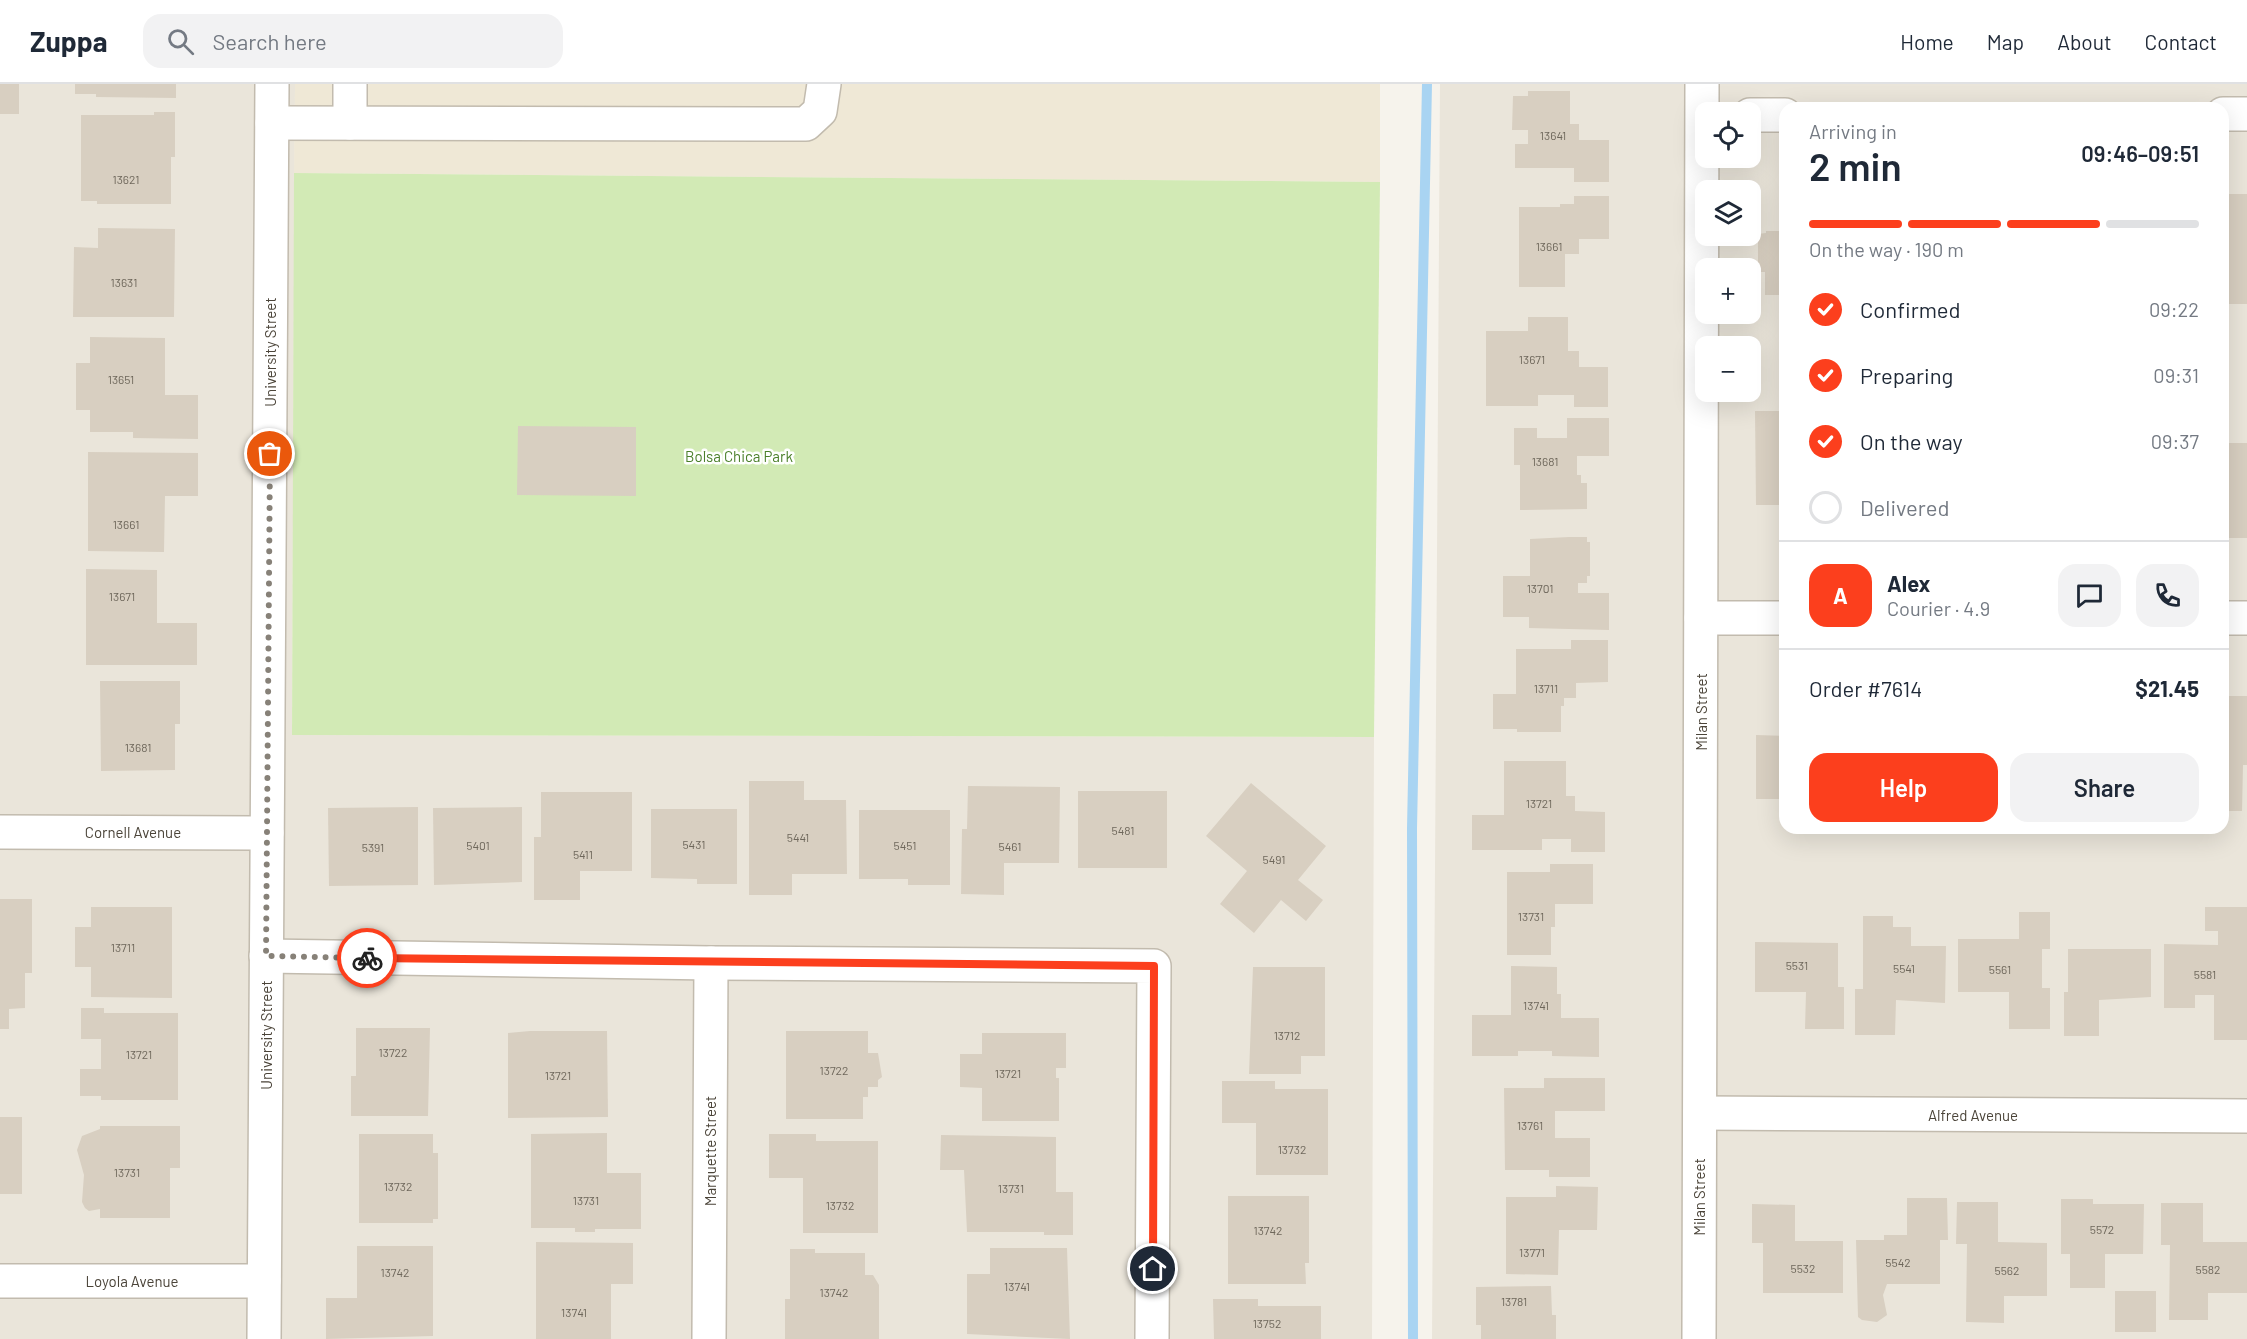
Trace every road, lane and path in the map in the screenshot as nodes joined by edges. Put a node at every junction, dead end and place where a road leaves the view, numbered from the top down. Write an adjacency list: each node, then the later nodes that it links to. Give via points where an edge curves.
1 (272, 84): 8 (street, University Street)
2 (350, 84): 9 (street)
3 (824, 84): 9 (street, via 820,111 806,124)
4 (2229, 114): 5 (street)
5 (2247, 114)
6 (1761, 115): 7 (street)
7 (1779, 115)
8 (272, 123): 9 (street); 16 (street, University Street)
9 (350, 123)
10 (1703, 168): 11 (street, Milan Street)
11 (1701, 618): 12 (street); 19 (street, Milan Street)
12 (1779, 618)
13 (2229, 618): 14 (street)
14 (2247, 618)
15 (0, 832): 16 (street, Cornell Avenue)
16 (267, 833): 17 (street, University Street)
17 (266, 956): 18 (street); 22 (street, University Street)
18 (711, 963): 24 (street, Marquette Street); 25 (street, via 1154,966)
19 (1700, 1113): 20 (street, Alfred Avenue); 26 (street, Milan Street)
20 (2247, 1116)
21 (0, 1281): 22 (street, Loyola Avenue)
22 (264, 1281): 23 (street, University Street)
23 (264, 1339)
24 (709, 1339)
25 (1152, 1339)
26 (1699, 1339)

